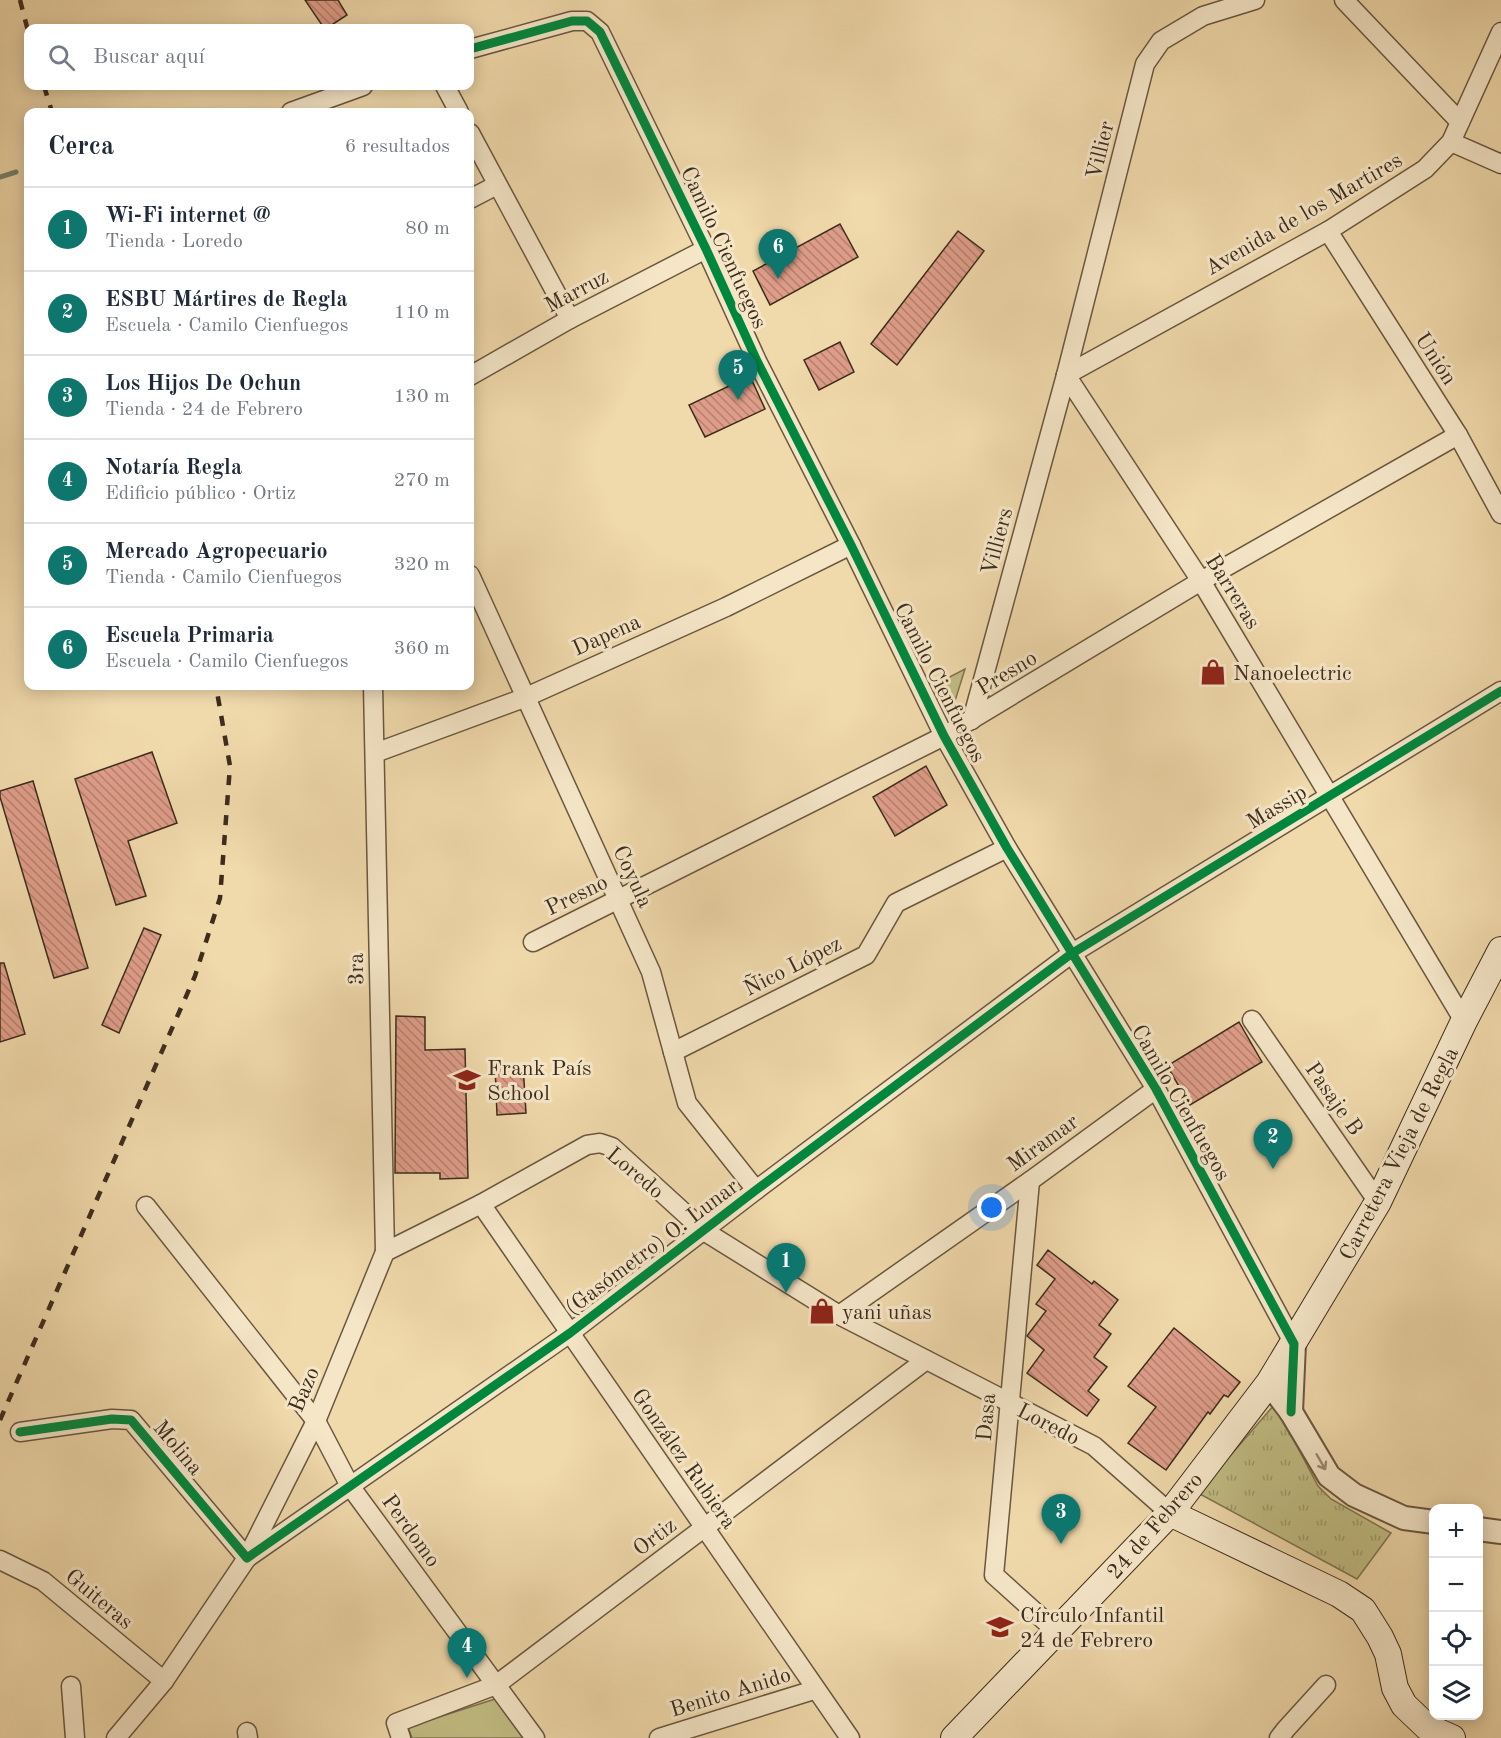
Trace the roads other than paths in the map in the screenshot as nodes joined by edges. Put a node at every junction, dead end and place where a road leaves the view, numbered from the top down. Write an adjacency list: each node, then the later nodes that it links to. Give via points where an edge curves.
1 (1255, 0): 19 (street, Villier, via 1203,16 1161,41 1145,64)
2 (1344, 0): 9 (street)
3 (1501, 32): 9 (street, Avenida de los Martires)
4 (474, 48): 16 (street, Camilo Cienfuegos, via 572,21 587,21 600,32)
5 (353, 90): 7 (street)
6 (447, 90): 8 (street)
7 (305, 108)
8 (457, 108)
9 (1460, 123): 11 (street, Avenida de los Martires)
10 (474, 141): 13 (street)
11 (1451, 142): 12 (street); 15 (street, Avenida de los Martires, via 1425,169)
12 (1501, 164)
13 (496, 185): 14 (street); 17 (street)
14 (474, 197)
15 (1328, 231): 19 (street, Avenida de los Martires); 20 (street, Unión)
16 (706, 249): 17 (street, Marruz); 22 (street, Camilo Cienfuegos, via 757,361)
17 (570, 319): 18 (street, Marruz)
18 (474, 374)
19 (1066, 375): 23 (street, Barreras); 28 (street, Villiers)
20 (1458, 435): 21 (street, Unión); 23 (street, Presno)
21 (1501, 514)
22 (851, 544): 27 (street, Dapena, via 726,607); 29 (street, Camilo Cienfuegos)
23 (1201, 582): 28 (street, Presno); 31 (street, Barreras)
24 (474, 584): 27 (street, Coyula)
25 (373, 690): 30 (street, 3ra)
26 (1501, 691): 31 (street, Massip)
27 (524, 698): 30 (street, Dapena); 33 (street, Coyula)
28 (972, 720): 29 (street, Presno)
29 (944, 736): 32 (street, Camilo Cienfuegos); 33 (street, Presno)
30 (375, 753): 47 (street, 3ra)
31 (1330, 796): 36 (street, Massip); 38 (street, Barreras)
32 (1006, 848): 36 (street, Camilo Cienfuegos); 39 (street, Ñico López, via 896,903 866,955)
33 (619, 900): 34 (street, Presno); 39 (street, Coyula, via 651,972)
34 (533, 942)
35 (1501, 950): 38 (main road, Carretera Vieja de Regla)
36 (1071, 954): 40 (street, Camilo Cienfuegos); 42 (street, (Gasómetro) O. Lunar)
37 (1252, 1020): 43 (street, Pasaje B)
38 (1464, 1022): 43 (main road, Carretera Vieja de Regla)
39 (673, 1052): 42 (street, Coyula, via 687,1103)
40 (1156, 1089): 41 (street, Miramar); 50 (street, Camilo Cienfuegos)
41 (1030, 1181): 48 (street, Miramar); 53 (street, Dasa)
42 (756, 1190): 46 (street, (Gasómetro) O. Lunar)
43 (1378, 1202): 50 (main road, Carretera Vieja de Regla)
44 (481, 1204): 46 (street, Loredo, via 587,1145 600,1143 612,1147); 47 (street); 49 (street, González Rubiera)
45 (146, 1206): 55 (street, Perdomo)
46 (704, 1231): 48 (street, Loredo); 49 (street, (Gasómetro) O. Lunar)
47 (386, 1252): 55 (street, Bazo)
48 (839, 1315): 51 (street, Loredo)
49 (570, 1333): 57 (street, (Gasómetro) O. Lunar); 60 (street, González Rubiera)
50 (1294, 1344): 52 (main road, Carretera Vieja de Regla); 54 (street)
51 (926, 1360): 53 (street, Loredo); 60 (street, Ortiz)
52 (1269, 1383): 54 (street); 58 (main road, 24 de Febrero)
53 (1010, 1403): 58 (street, Loredo, via 1094,1446); 65 (street, Dasa, via 994,1575)
54 (1291, 1412): 59 (street, one-way to 59, via 1329,1476 1354,1495 1404,1518)
55 (316, 1420): 57 (street, Perdomo); 63 (street, Bazo)
56 (20, 1432): 63 (street, Molina, via 112,1419 131,1420)
57 (350, 1486): 63 (street, (Gasómetro) O. Lunar); 68 (street, Perdomo)
58 (1170, 1513): 65 (main road, 24 de Febrero); 79 (main road, Loredo, via 1339,1594 1363,1610 1388,1654 1395,1688 1404,1705 1426,1727)
59 (1429, 1521)
60 (704, 1528): 68 (street, Ortiz); 70 (street, González Rubiera)
61 (1483, 1530): 62 (street)
62 (1501, 1532)
63 (247, 1558): 66 (street, Bazo)
64 (0, 1560): 66 (street, Guiteras, via 43,1581)
65 (1056, 1631): 77 (main road, 24 de Febrero)
66 (164, 1681): 73 (street, Bazo)
67 (1326, 1684): 78 (street)
68 (496, 1685): 71 (street, Ortiz); 74 (street, Perdomo)
69 (71, 1686): 72 (street)
70 (814, 1690): 75 (street, Benito Anido); 76 (street, González Rubiera)
71 (398, 1731)
72 (75, 1738)
73 (117, 1738)
74 (535, 1738)
75 (659, 1738)
76 (850, 1738)
77 (954, 1738)
78 (1279, 1738)
79 (1452, 1738)

